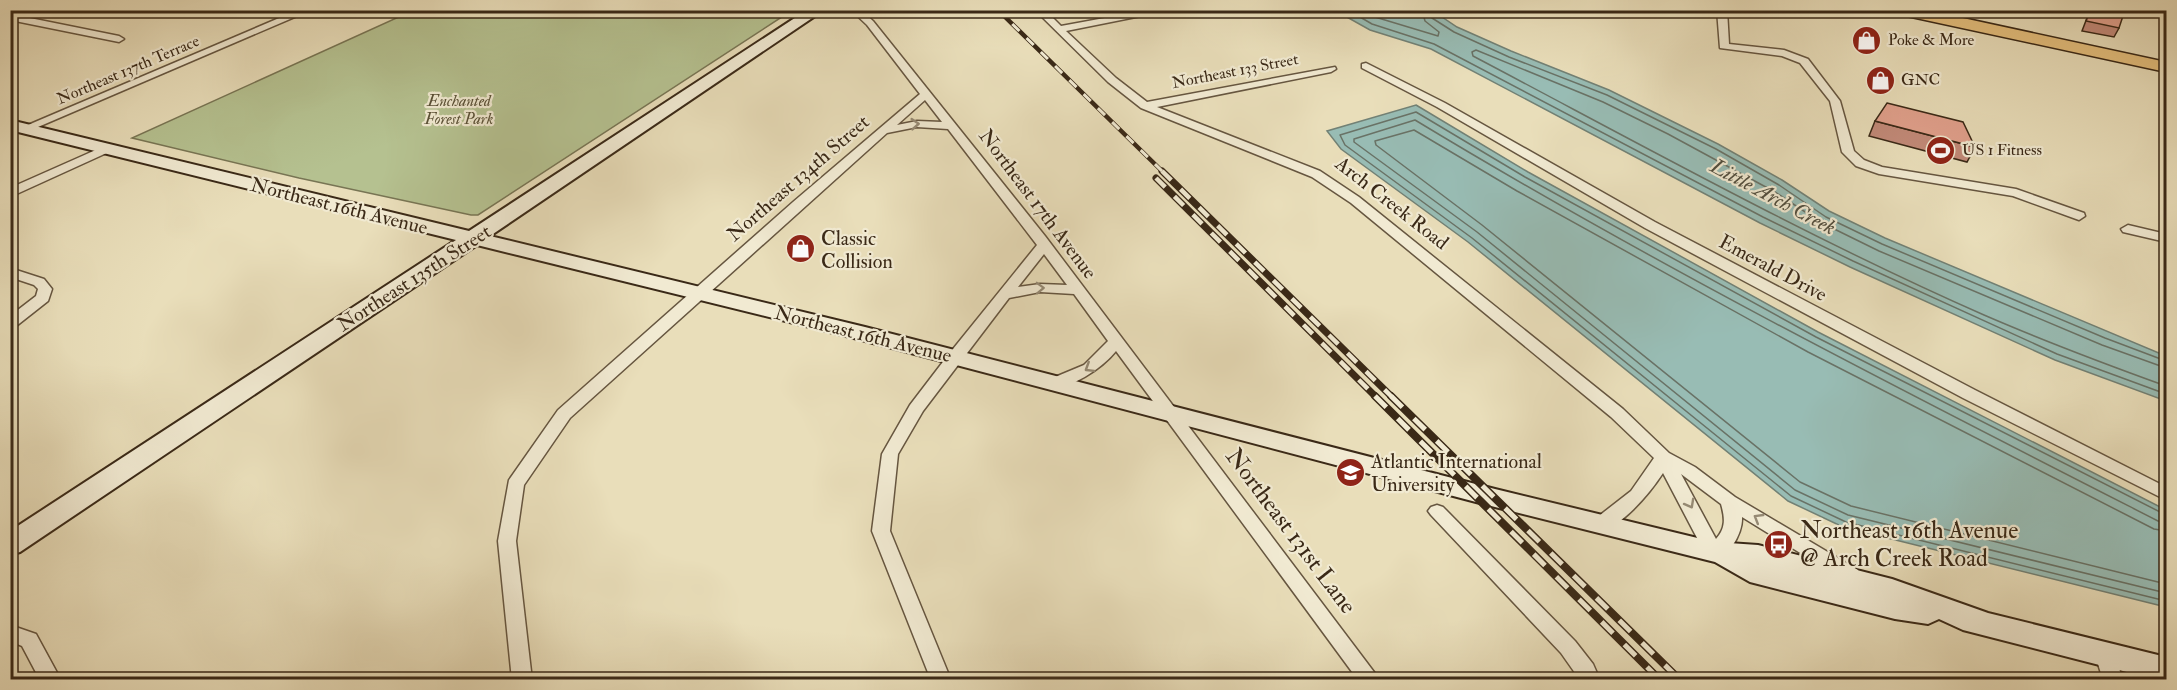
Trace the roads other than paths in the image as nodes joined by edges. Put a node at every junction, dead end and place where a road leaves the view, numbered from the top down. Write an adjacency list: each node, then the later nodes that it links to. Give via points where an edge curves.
1 (307, 10): 19 (street, Northeast 137th Terrace)
2 (817, 10): 27 (street, Northeast 135th Street)
3 (855, 10): 9 (street, Northeast 17th Avenue)
4 (1038, 10): 11 (street, Arch Creek Road)
5 (1167, 10): 11 (street)
6 (1722, 10): 24 (street, via 1724,46 1784,53 1811,68 1835,101 1848,152 1860,163 1880,170 2016,193)
7 (1902, 10): 15 (main road)
8 (1948, 10): 13 (main road)
9 (868, 16): 17 (street, Northeast 17th Avenue)
10 (10, 17): 12 (street)
11 (1059, 29): 18 (street, Arch Creek Road)
12 (119, 39)
13 (2166, 57)
14 (1366, 66): 39 (street, Emerald Drive, via 1650,225)
15 (2166, 67)
16 (1331, 69): 18 (street, Northeast 133 Street)
17 (926, 94): 20 (street, Northeast 17th Avenue); 21 (street, Northeast 134th Street)
18 (1145, 106): 38 (street, Arch Creek Road, via 1332,183 1617,412)
19 (19, 126): 22 (street, Northeast 16th Avenue)
20 (952, 126): 21 (street, one-way to 20, via 910,124); 28 (street, Northeast 17th Avenue)
21 (879, 133): 31 (street, Northeast 134th Street)
22 (107, 149): 23 (street); 27 (street, Northeast 16th Avenue)
23 (10, 193)
24 (2079, 216)
25 (2128, 229): 26 (street)
26 (2166, 238)
27 (473, 240): 31 (street, Northeast 16th Avenue); 43 (street, Northeast 135th Street)
28 (1044, 245): 30 (street, Northeast 17th Avenue); 32 (street)
29 (10, 272): 33 (street, via 39,282 45,289 43,298)
30 (1078, 290): 32 (street, one-way to 30, via 1041,287); 34 (street, Northeast 17th Avenue)
31 (699, 294): 35 (street, Northeast 16th Avenue); 51 (street, Northeast 134th Street, via 564,414 515,484 507,541)
32 (1003, 295): 35 (street)
33 (10, 324)
34 (1116, 341): 36 (street, one-way to 36, via 1097,364); 37 (street, Northeast 17th Avenue)
35 (954, 357): 36 (street, Northeast 16th Avenue); 52 (street, via 916,409 891,454 881,531)
36 (1054, 383): 37 (street, Northeast 16th Avenue)
37 (1171, 414): 42 (street, Northeast 16th Avenue); 53 (street, Northeast 131st Lane)
38 (1663, 457): 40 (street, Arch Creek Road); 42 (street, via 1654,476 1623,510); 44 (street, Arch Creek Road, one-way to 44)
39 (2166, 494)
40 (1729, 501): 44 (street, via 1735,526); 45 (street, Arch Creek Road, one-way to 40)
41 (1437, 510): 54 (street, via 1568,647)
42 (1601, 524): 44 (street, Northeast 16th Avenue)
43 (10, 545)
44 (1714, 552): 45 (street, Northeast 16th Avenue, via 1758,555); 46 (street, Northeast 16th Avenue, via 1760,574 1895,608)
45 (1861, 582): 46 (street, Northeast 16th Avenue)
46 (1977, 621): 48 (street, Northeast 16th Avenue)
47 (10, 633): 50 (street, via 29,640)
48 (2109, 667): 49 (street, Northeast 16th Avenue)
49 (2166, 669)
50 (51, 680)
51 (522, 680)
52 (941, 680)
53 (1370, 680)
54 (1590, 680)

